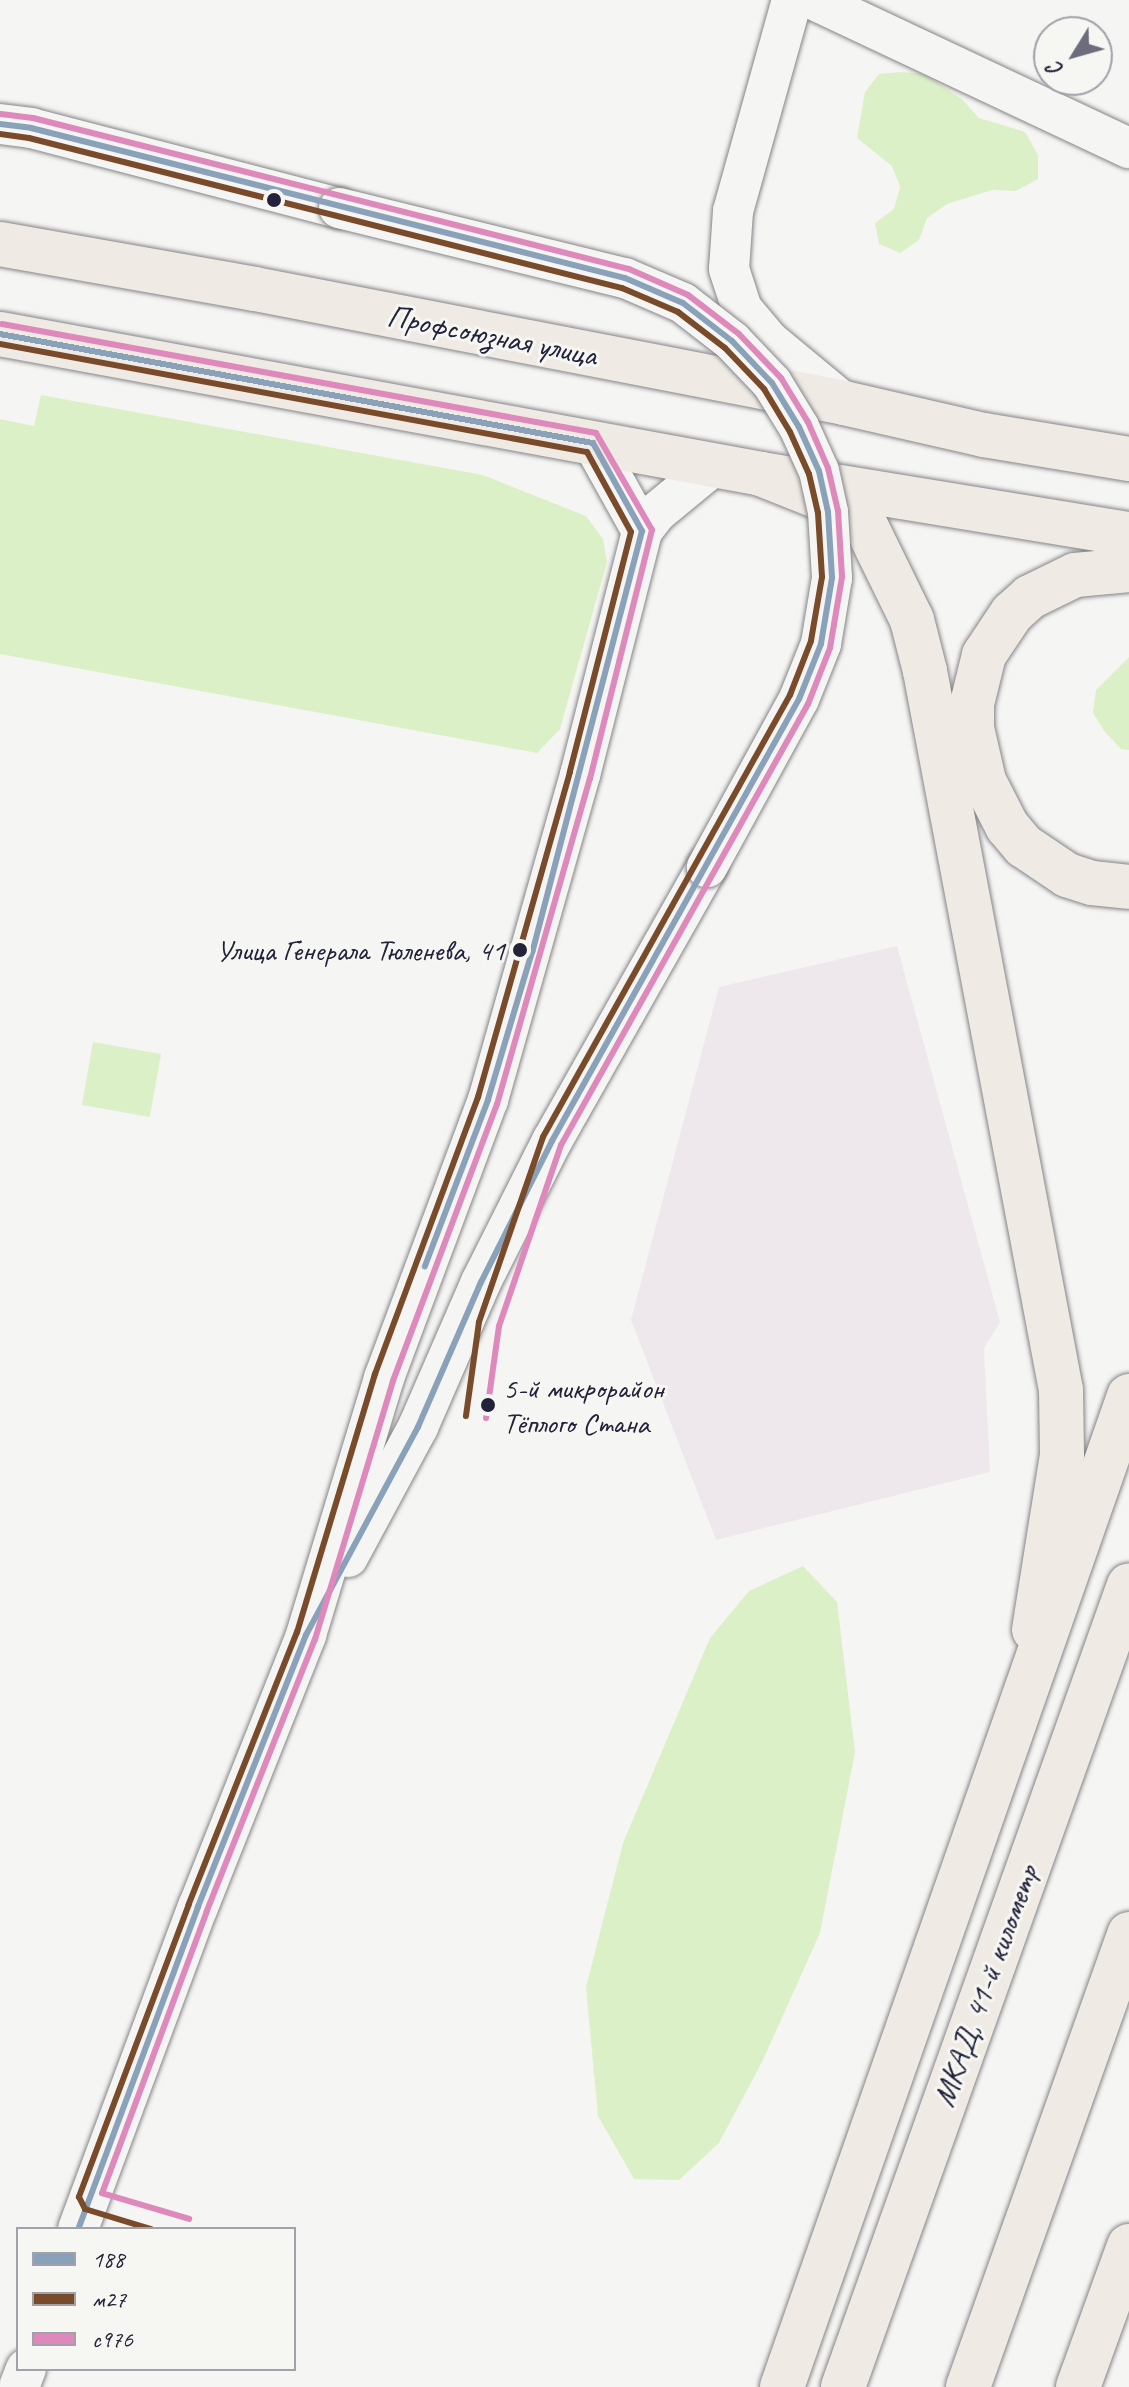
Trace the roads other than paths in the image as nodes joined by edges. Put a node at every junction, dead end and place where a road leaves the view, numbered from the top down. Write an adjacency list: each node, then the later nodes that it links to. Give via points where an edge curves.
1 (792, 0): 7 (street, via 733,211 729,269 742,309 769,341)
2 (814, 0): 4 (street)
3 (0, 124): 18 (street, bridge, via 625,278 683,303 732,341 772,383 819,471 828,512 832,578 821,644 799,699 552,1141 481,1282 418,1427)
4 (1129, 148)
5 (0, 244): 7 (main road, Профсоюзная улица)
6 (0, 334): 8 (main road)
7 (844, 403): 9 (main road, Профсоюзная улица, via 984,435)
8 (593, 443): 10 (main road); 12 (street)
9 (1129, 459)
10 (714, 465): 11 (main road); 12 (street)
11 (761, 474): 13 (main road); 19 (main road, via 846,508 867,528 912,620 925,671 1061,1390 1062,1455)
12 (642, 531): 18 (street, via 488,1100 384,1378)
13 (1129, 534)
14 (1129, 570): 15 (main road, via 1075,575 1030,597 1004,623 984,655 972,728 984,781 1024,846 1067,875)
15 (1129, 887)
16 (1129, 1396): 19 (main road)
17 (1129, 1585): 26 (main road, МКАД, 41-й километр)
18 (306, 1635): 23 (street)
19 (1022, 1697): 25 (main road)
20 (1129, 1934): 22 (main road)
21 (1129, 1982): 22 (main road)
22 (1070, 2101): 27 (main road)
23 (79, 2227)
24 (1129, 2246): 28 (main road)
25 (782, 2387)
26 (843, 2387)
27 (968, 2387)
28 (1078, 2387)

